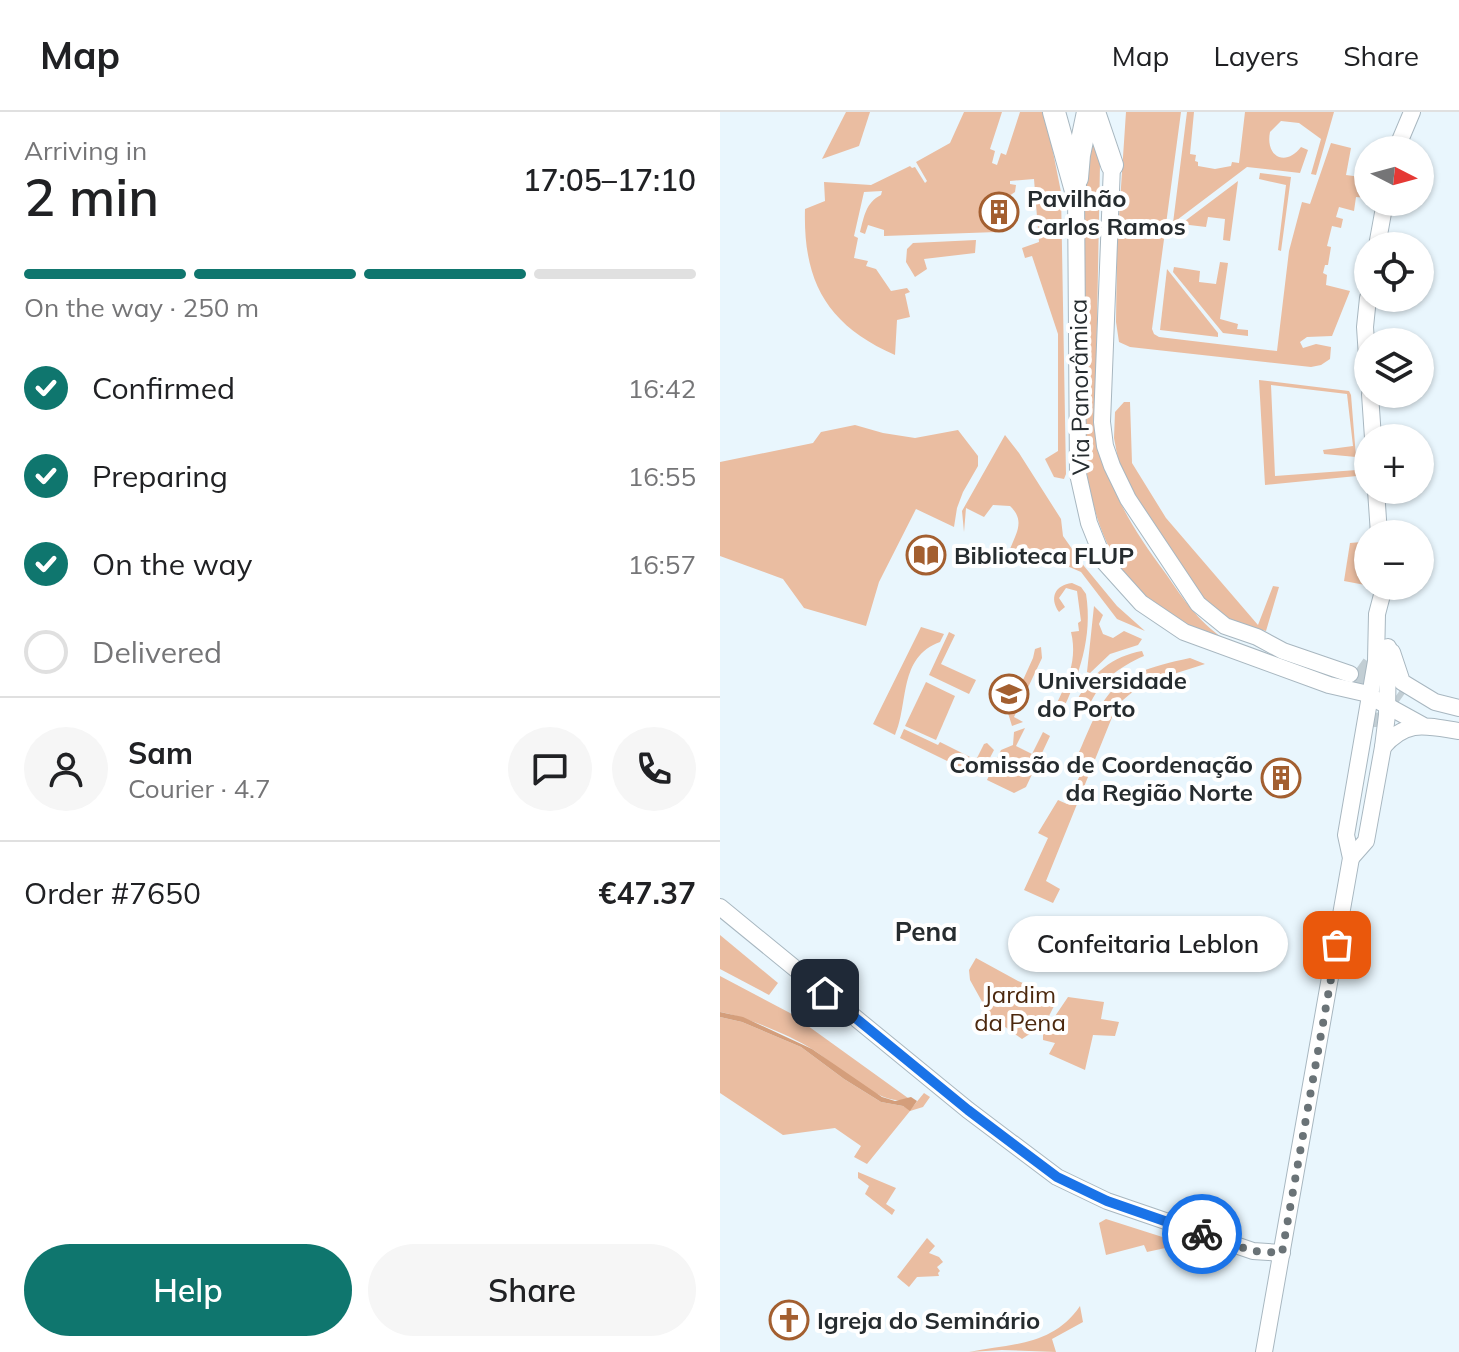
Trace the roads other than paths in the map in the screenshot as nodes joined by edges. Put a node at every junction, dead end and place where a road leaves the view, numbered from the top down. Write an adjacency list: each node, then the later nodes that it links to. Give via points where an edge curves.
1 (1054, 112): 6 (highway)
2 (1091, 112): 5 (highway); 6 (highway)
3 (1412, 112): 4 (main road)
4 (1402, 136)
5 (1112, 165): 10 (main road, via 1102,422 1105,446 1128,499 1198,604 1225,626 1283,651)
6 (1076, 191): 11 (main road, Via Panorâmica, via 1078,474 1105,563 1141,603 1184,632)
7 (1380, 600): 13 (main road)
8 (1383, 600): 9 (main road)
9 (1389, 638): 13 (main road); 14 (main road, via 1402,682 1435,702)
10 (1355, 669)
11 (1329, 685): 13 (main road, Via Panorâmica); 17 (main road, via 1358,705)
12 (1403, 696): 15 (main road, via 1434,713)
13 (1378, 700): 16 (main road, Via Panorâmica); 17 (main road); 19 (main road)
14 (1459, 708)
15 (1459, 718)
16 (1422, 725): 18 (main road); 19 (main road, via 1399,731)
17 (1370, 727): 20 (main road, via 1346,835)
18 (1459, 731)
19 (1383, 747): 20 (main road, via 1366,841)
20 (1351, 858): 22 (main road)
21 (720, 907): 22 (main road, via 1057,1177 1085,1192 1253,1251)
22 (1282, 1253): 23 (main road)
23 (1264, 1352)

